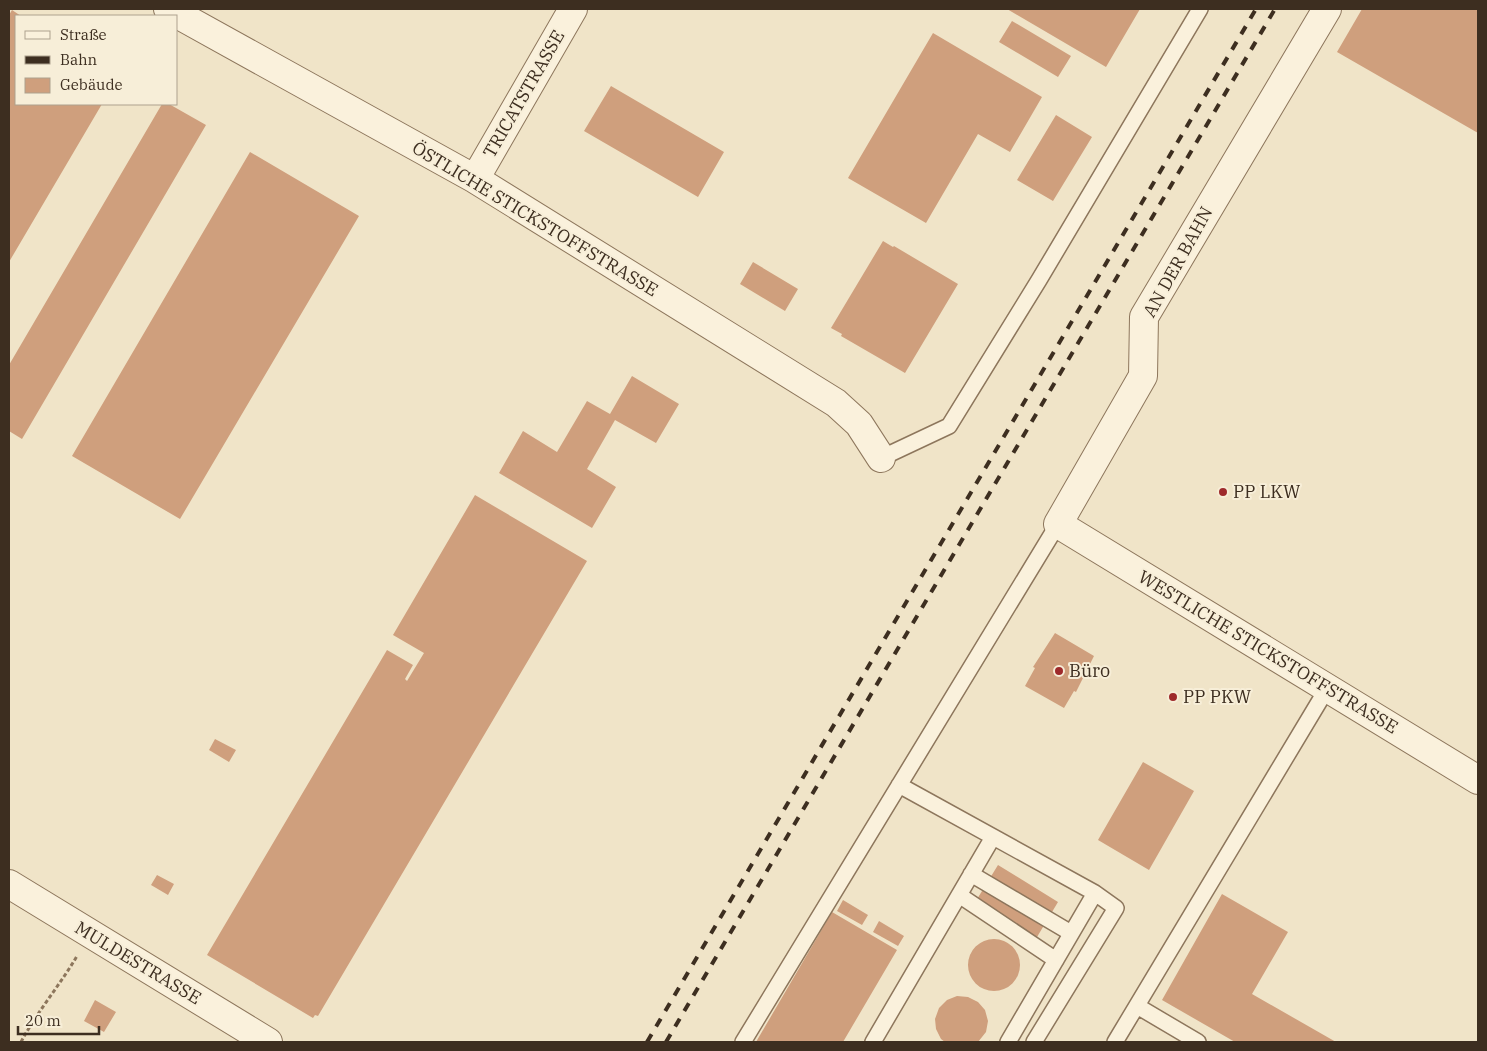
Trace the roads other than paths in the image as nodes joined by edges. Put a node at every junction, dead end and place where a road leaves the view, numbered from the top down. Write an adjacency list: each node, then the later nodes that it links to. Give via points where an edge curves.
1 (168, 9): 5 (street, ÖSTLICHE STICKSTOFFSTRASSE)
2 (573, 9): 5 (street, TRICATSTRASSE)
3 (1200, 9): 6 (lane, via 949,426)
4 (1327, 9): 7 (street, AN DER BAHN, via 1144,317 1143,376)
5 (475, 179): 6 (street, ÖSTLICHE STICKSTOFFSTRASSE, via 836,403 859,424)
6 (881, 458)
7 (1058, 524): 8 (street, WESTLICHE STICKSTOFFSTRASSE); 10 (lane)
8 (1328, 687): 9 (street, WESTLICHE STICKSTOFFSTRASSE); 18 (lane)
9 (1478, 780)
10 (899, 786): 11 (lane); 20 (lane)
11 (993, 837): 12 (lane); 14 (lane)
12 (972, 874): 15 (lane); 16 (lane)
13 (9, 884): 19 (street, MULDESTRASSE)
14 (1095, 893): 16 (lane); 23 (lane, via 1116,908)
15 (959, 895): 17 (lane); 21 (lane)
16 (1072, 933): 17 (lane)
17 (1056, 960): 22 (lane)
18 (1137, 1006): 24 (lane); 25 (lane)
19 (268, 1042)
20 (743, 1042)
21 (873, 1042)
22 (1008, 1042)
23 (1034, 1042)
24 (1115, 1042)
25 (1198, 1042)

